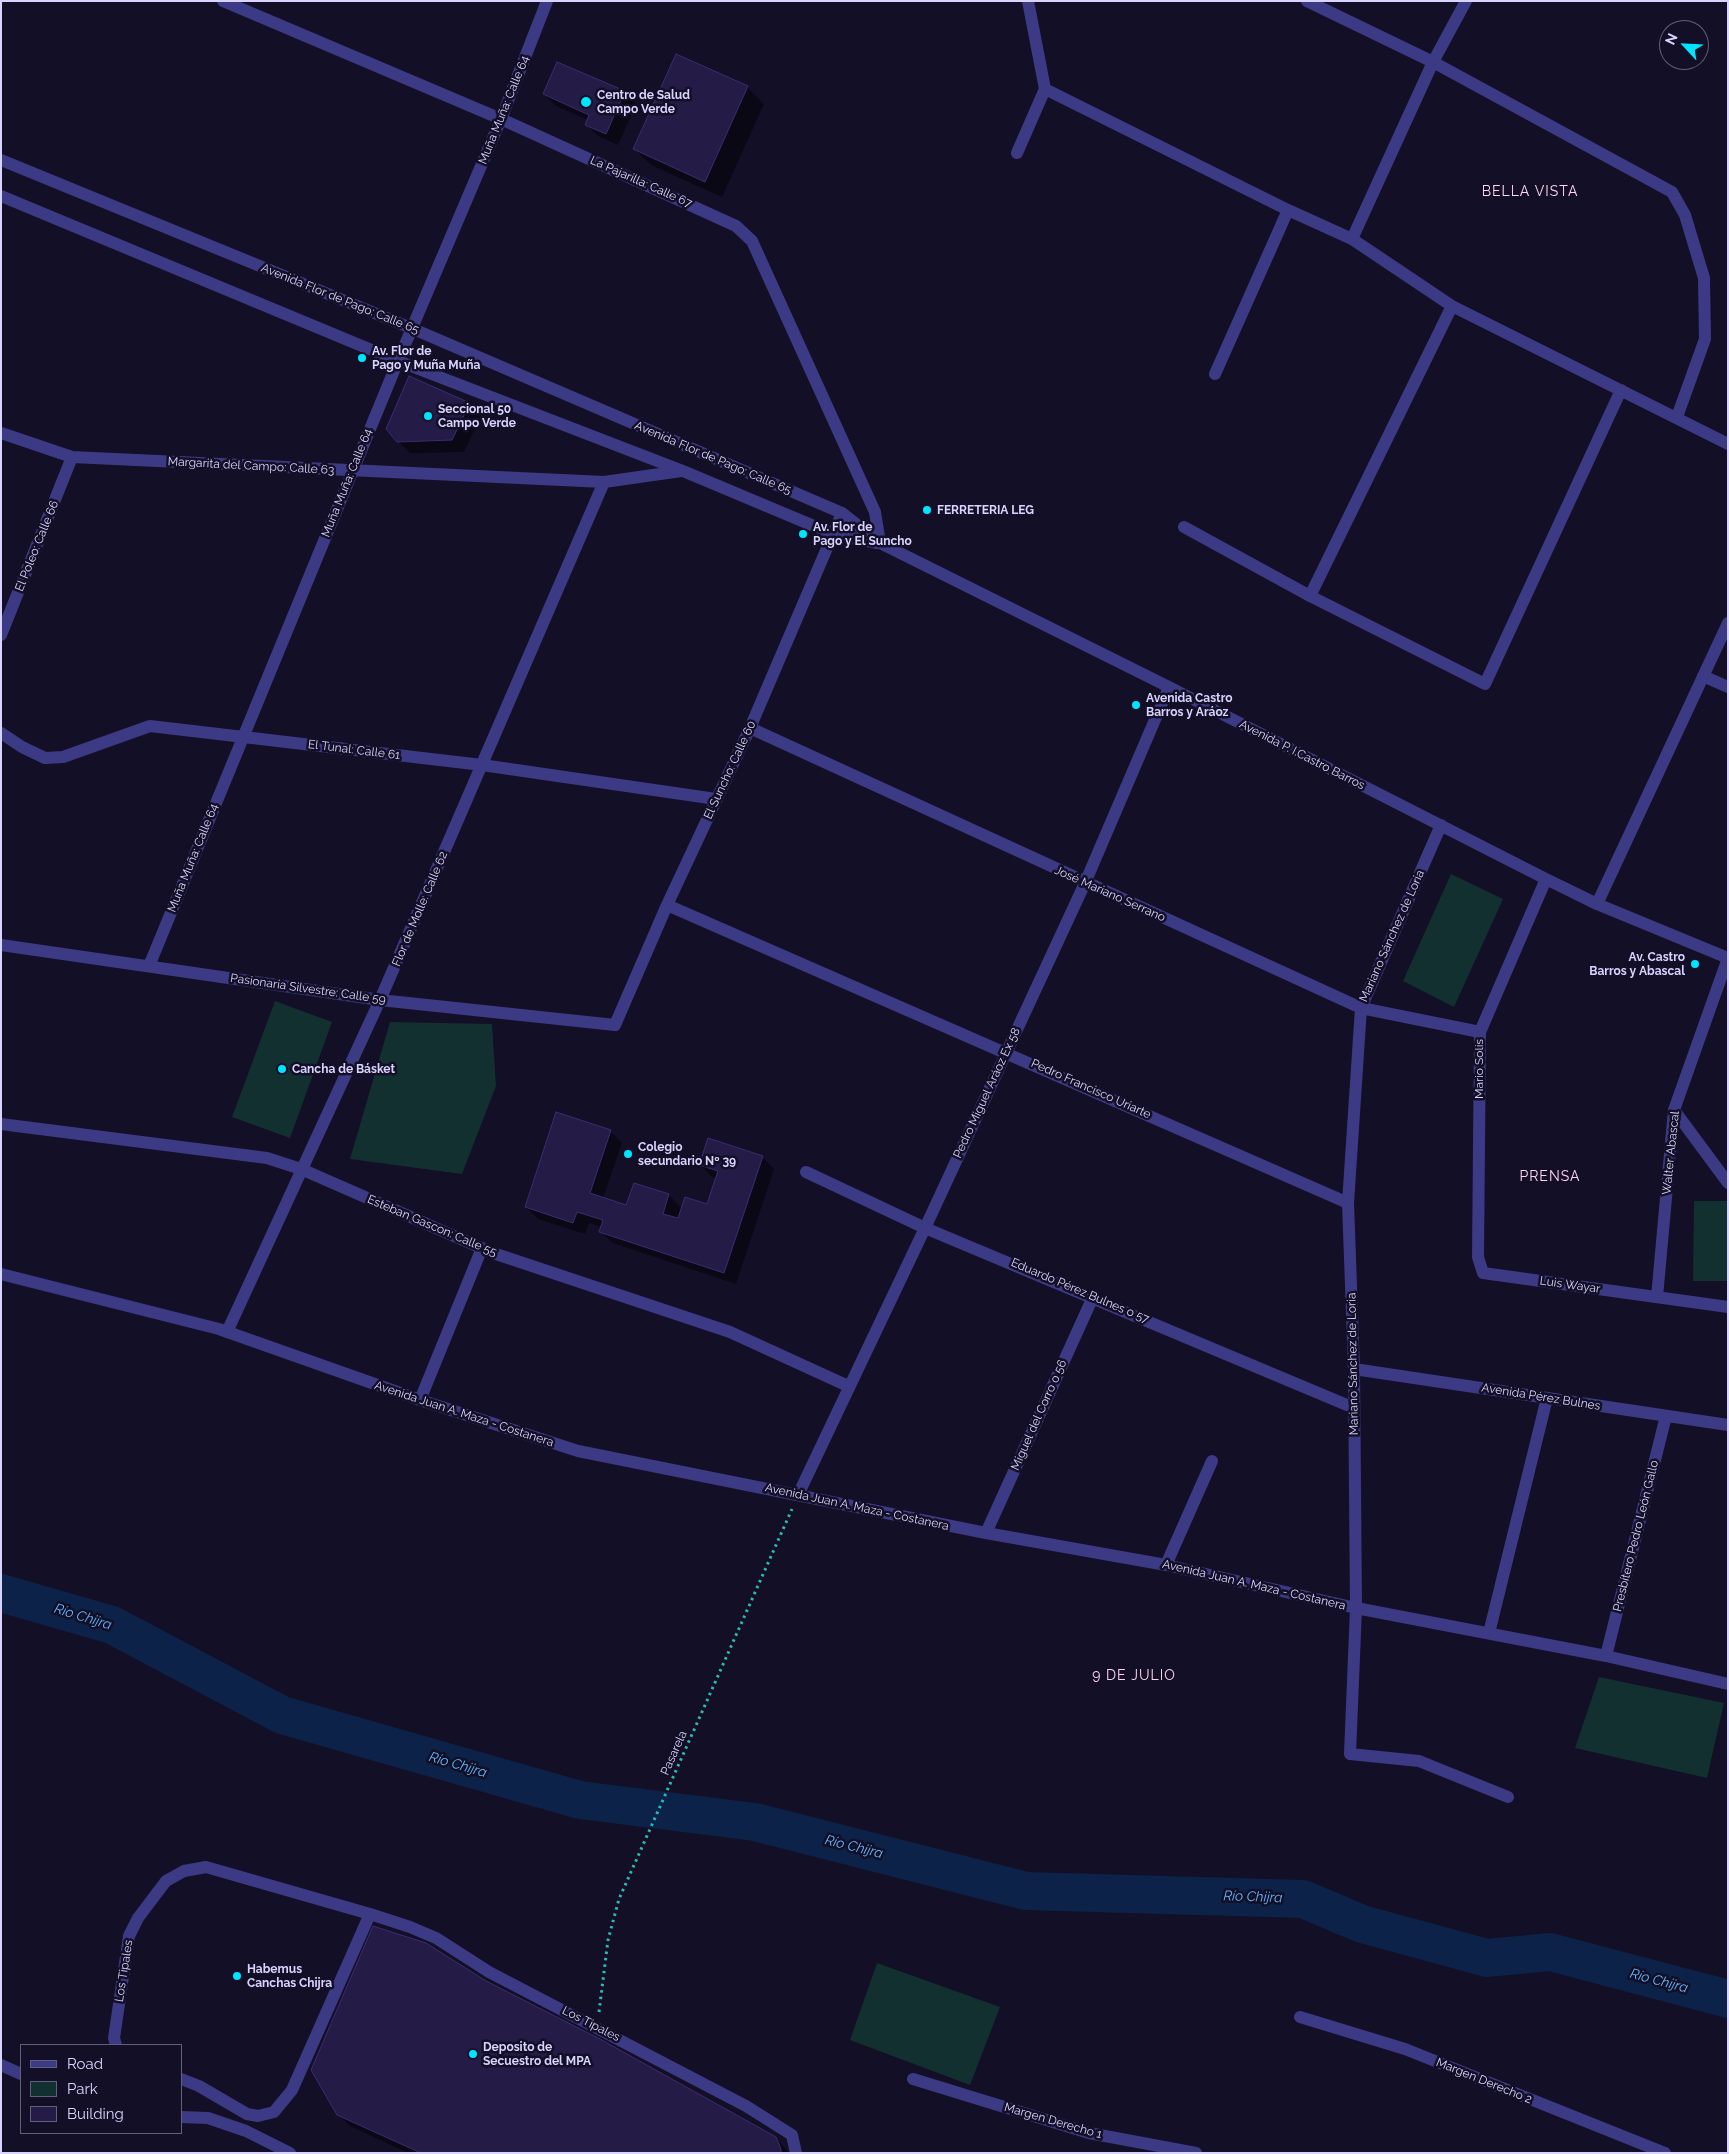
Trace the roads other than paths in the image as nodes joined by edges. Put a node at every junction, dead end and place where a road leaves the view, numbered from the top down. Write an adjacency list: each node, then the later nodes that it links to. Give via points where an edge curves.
1 (223, 1): 8 (street, La Pajarilla: Calle 67)
2 (547, 1): 8 (street, Muña Muña: Calle 64)
3 (1028, 1): 7 (street)
4 (1307, 1): 6 (street)
5 (1466, 1): 6 (street)
6 (1433, 62): 13 (street); 19 (street, via 1672,192 1685,216 1704,278 1705,339)
7 (1044, 89): 9 (street); 12 (street)
8 (501, 119): 15 (street, Muña Muña: Calle 64); 29 (street, La Pajarilla: Calle 67, via 736,226 752,241 875,512)
9 (1017, 153)
10 (1, 160): 15 (street, Avenida Flor de Pago: Calle 65)
11 (1, 196): 16 (street, Avenida Flor de Pago: Calle 65)
12 (1288, 210): 13 (street); 17 (street)
13 (1352, 239): 14 (street)
14 (1452, 306): 18 (street); 30 (street)
15 (411, 328): 16 (street, Muña Muña: Calle 64); 26 (street, Avenida Flor de Pago: Calle 65)
16 (398, 360): 23 (street, Muña Muña: Calle 64); 24 (street, Avenida Flor de Pago: Calle 65)
17 (1216, 374)
18 (1621, 390): 19 (street); 30 (street, via 1485,684)
19 (1676, 417): 21 (street)
20 (1, 433): 22 (street, Margarita del Campo: Calle 63)
21 (1728, 444)
22 (72, 457): 23 (street, Margarita del Campo: Calle 63); 32 (street, El Poleo: Calle 66)
23 (353, 470): 25 (street, Margarita del Campo: Calle 63); 38 (street, Muña Muña: Calle 64)
24 (683, 471): 25 (street, Margarita del Campo: Calle 63); 28 (street, Avenida Flor de Pago: Calle 65)
25 (604, 482): 39 (street, Flor de Molle: Calle 62)
26 (842, 513): 28 (street, El Suncho: Calle 60); 29 (street, Avenida P. I.Castro Barros)
27 (1184, 527): 30 (street)
28 (833, 534): 29 (street, Avenida P. I.Castro Barros); 36 (street, El Suncho: Calle 60)
29 (880, 543): 34 (street, Avenida P. I.Castro Barros)
30 (1310, 596)
31 (1728, 622): 33 (street)
32 (1, 635)
33 (1703, 676): 35 (street); 44 (street)
34 (1169, 687): 41 (street, Avenida P. I.Castro Barros); 43 (street, Pedro Miguel Aráoz Ex 58)
35 (1728, 687)
36 (750, 728): 40 (street, El Suncho: Calle 60); 43 (street, José Mariano Serrano)
37 (1, 733): 38 (street, El Tunal: Calle 61, via 22,748 45,758 63,758 150,726)
38 (243, 736): 39 (street, El Tunal: Calle 61); 48 (street, Muña Muña: Calle 64)
39 (482, 765): 40 (street, El Tunal: Calle 61); 49 (street, Flor de Molle: Calle 62)
40 (716, 799): 45 (street, El Suncho: Calle 60)
41 (1441, 825): 42 (street, Avenida P. I.Castro Barros); 50 (street, Mariano Sánchez de Loria)
42 (1546, 879): 44 (street, Avenida P. I.Castro Barros); 52 (street, Mario Solís)
43 (1085, 883): 50 (street, José Mariano Serrano); 53 (street, Pedro Miguel Aráoz Ex 58)
44 (1597, 904): 47 (street, Avenida P. I.Castro Barros)
45 (667, 906): 51 (street, El Suncho: Calle 60); 53 (street, Pedro Francisco Uriarte)
46 (1, 945): 48 (street, Pasionaria Silvestre: Calle 59)
47 (1728, 958): 54 (street, Walter Abascal)
48 (149, 966): 49 (street, Pasionaria Silvestre: Calle 59)
49 (380, 1000): 51 (street, Pasionaria Silvestre: Calle 59); 56 (street, Flor de Molle: Calle 62)
50 (1361, 1008): 52 (street, José Mariano Serrano); 59 (street, Mariano Sánchez de Loria)
51 (615, 1025)
52 (1480, 1032): 62 (street, Mario Solís, via 1478,1257)
53 (1006, 1052): 59 (street, Pedro Francisco Uriarte); 60 (street, Pedro Miguel Aráoz Ex 58)
54 (1674, 1110): 58 (street); 65 (street, Walter Abascal)
55 (1, 1124): 56 (street, Esteban Gascon: Calle 55, via 267,1158)
56 (301, 1169): 61 (street, Esteban Gascon: Calle 55); 67 (street, Flor de Molle: Calle 62)
57 (806, 1172): 60 (street, Eduardo Pérez Bulnes o 57)
58 (1728, 1182)
59 (1348, 1203): 68 (street, Mariano Sánchez de Loria)
60 (925, 1228): 64 (street, Eduardo Pérez Bulnes o 57); 69 (street, Pedro Miguel Aráoz Ex 58)
61 (482, 1248): 69 (street, Esteban Gascon: Calle 55, via 730,1332); 71 (street)
62 (1483, 1273): 65 (street, Luis Wayar)
63 (1, 1274): 67 (street, Avenida Juan A. Maza - Costanera)
64 (1093, 1296): 72 (street, Eduardo Pérez Bulnes o 57); 77 (street, Miguel del Corro o 56)
65 (1657, 1297): 66 (street, Luis Wayar)
66 (1728, 1307)
67 (227, 1332): 71 (street, Avenida Juan A. Maza - Costanera)
68 (1354, 1368): 70 (street, Avenida Pérez Bulnes); 72 (street, Mariano Sánchez de Loria)
69 (848, 1386): 76 (street, Pedro Miguel Aráoz Ex 58)
70 (1546, 1398): 73 (street, Avenida Pérez Bulnes); 80 (street)
71 (420, 1400): 76 (street, Avenida Juan A. Maza - Costanera, via 578,1452)
72 (1354, 1408): 79 (street, Mariano Sánchez de Loria)
73 (1666, 1416): 74 (street, Avenida Pérez Bulnes); 81 (street, Presbítero Pedro León Gallo)
74 (1728, 1425)
75 (1212, 1461): 78 (street)
76 (798, 1495): 77 (street, Avenida Juan A. Maza - Costanera)
77 (986, 1533): 78 (street, Avenida Juan A. Maza - Costanera)
78 (1166, 1565): 79 (street, Avenida Juan A. Maza - Costanera)
79 (1356, 1608): 80 (street, Avenida Juan A. Maza - Costanera); 83 (street, Mariano Sánchez de Loria, via 1350,1754 1419,1761)
80 (1489, 1633): 81 (street, Avenida Juan A. Maza - Costanera)
81 (1606, 1656): 82 (street, Avenida Juan A. Maza - Costanera)
82 (1728, 1684)
83 (1508, 1798)
84 (370, 1914): 86 (street, Los Tipales, via 206,1867 184,1871 166,1881 138,1918 129,1936); 89 (street, via 292,2090 274,2112 258,2116 247,2114 200,2086); 93 (street, Los Tipales, via 436,1938 489,1972 746,2106 792,2135)
85 (1300, 2017): 95 (street, Margen Derecho 2, via 1404,2050)
86 (116, 2044)
87 (1, 2065): 88 (street)
88 (20, 2074)
89 (182, 2079)
90 (913, 2079): 94 (street, Margen Derecho 1, via 1089,2133)
91 (182, 2117): 92 (street, via 208,2118 246,2131)
92 (290, 2153)
93 (796, 2153)
94 (1196, 2153)
95 (1665, 2153)

